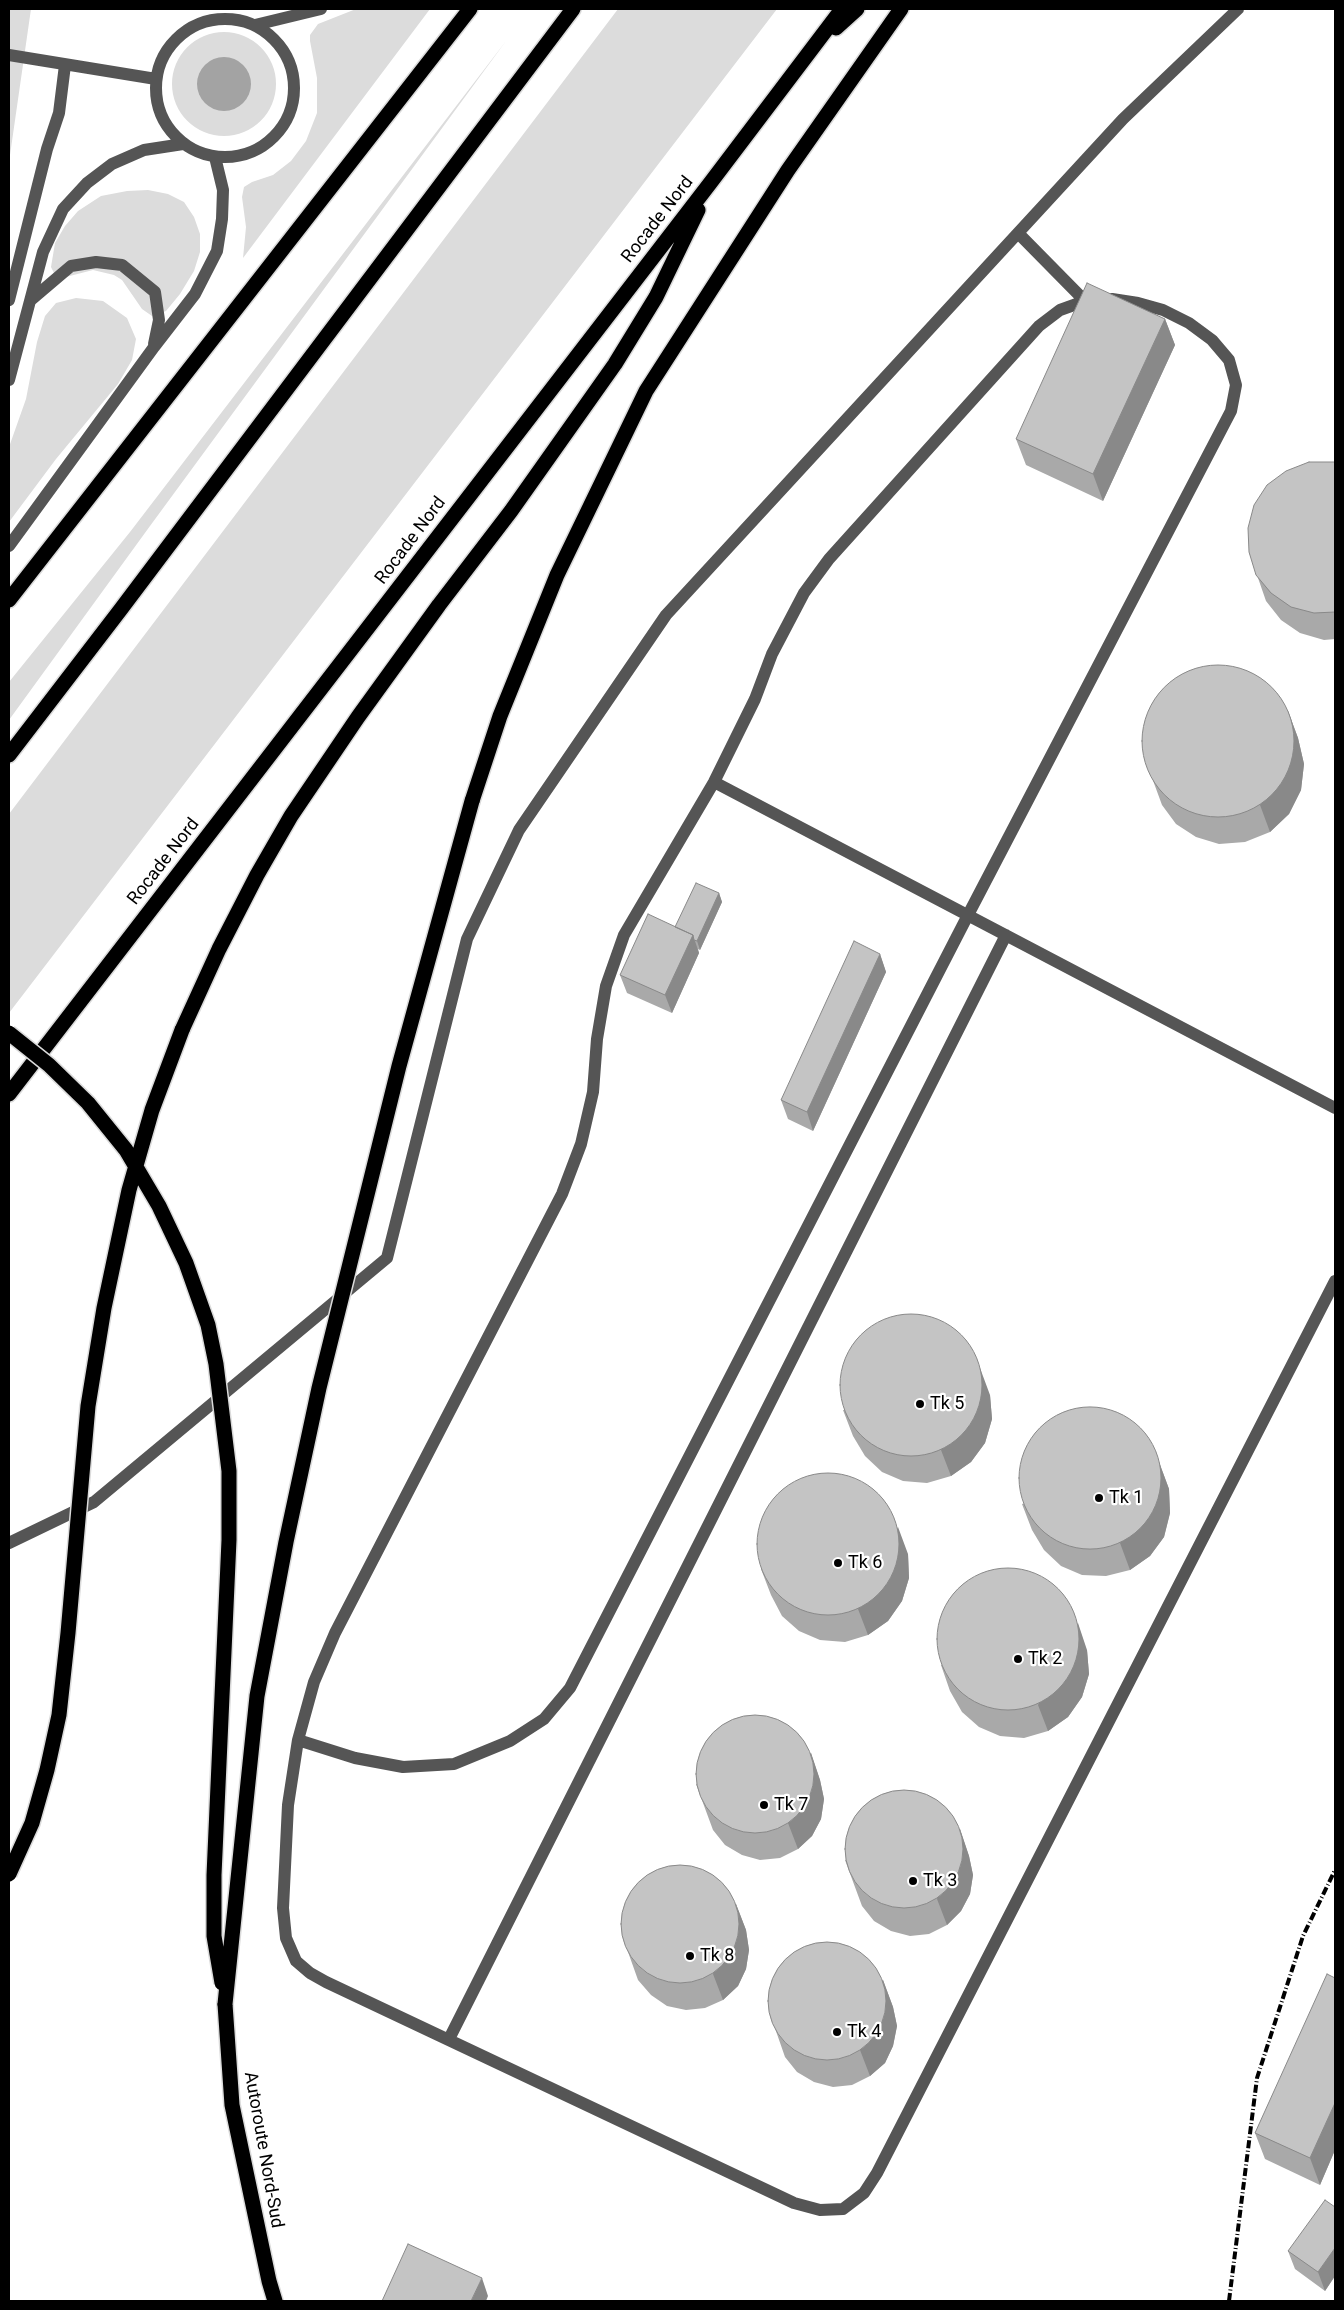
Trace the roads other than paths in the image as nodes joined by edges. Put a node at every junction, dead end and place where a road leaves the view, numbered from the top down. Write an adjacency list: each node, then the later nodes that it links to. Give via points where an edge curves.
1 (321, 9): 8 (lane)
2 (470, 9): 25 (highway)
3 (573, 9): 26 (highway)
4 (842, 9): 9 (highway, Rocade Nord)
5 (856, 9): 9 (highway)
6 (901, 9): 37 (highway, bridge, via 788,170 646,391 557,576 500,716 472,801 394,1085 319,1388 286,1542 257,1696)
7 (1238, 9): 16 (lane, via 1123,119)
8 (255, 25): 12 (lane, via 234,19 212,19 192,27 174,40 162,58); 14 (lane, via 274,38 287,56 294,77 294,100 286,121 273,139 254,152)
9 (809, 53): 15 (highway, Rocade Nord)
10 (9, 55): 11 (lane)
11 (65, 65): 12 (lane); 17 (lane, via 59,114)
12 (156, 79): 13 (lane, via 156,101 162,118)
13 (183, 144): 14 (lane); 18 (lane, via 144,150 112,164 87,183 63,209 52,229)
14 (215, 157): 21 (lane, via 223,190 217,250 196,294)
15 (711, 182): 31 (highway, Rocade Nord); 36 (highway, bridge, via 656,296 615,364 358,717 291,816 248,891 182,1030 152,1110 129,1190 106,1299 88,1406 58,1714 32,1822)
16 (1018, 233): 19 (lane); 34 (lane, via 666,614 519,830 467,939 387,1258 94,1502)
17 (9, 300)
18 (31, 300): 21 (lane, via 71,266 96,262 122,265 155,292 159,320); 22 (lane)
19 (1086, 301): 27 (lane, via 1060,310 1039,326 829,559 786,625 755,699); 28 (lane, via 1112,299 1138,303 1163,310 1189,323 1212,340 1229,360 1236,385 1231,411)
20 (9, 346): 22 (lane)
21 (154, 347): 24 (lane)
22 (14, 362): 23 (lane)
23 (9, 380)
24 (9, 546)
25 (9, 600)
26 (9, 755)
27 (714, 782): 28 (lane); 35 (lane, via 624,935 606,986 593,1092 581,1144 562,1194 335,1633 314,1682)
28 (968, 915): 29 (lane); 35 (lane, via 570,1688 544,1719 510,1741 454,1764 403,1767 355,1758)
29 (1006, 935): 32 (lane); 38 (lane)
30 (9, 1033): 37 (highway, bridge, via 49,1065 88,1103 126,1150 159,1206 186,1263 208,1325 216,1364 228,1471 229,1540 214,1875 214,1936)
31 (9, 1094)
32 (1335, 1108)
33 (1335, 1281): 38 (lane, via 864,2193 843,2209 820,2210 794,2203)
34 (9, 1543)
35 (298, 1740): 38 (lane, via 288,1805 283,1908 286,1938 296,1961 326,1982)
36 (9, 1874)
37 (226, 2004): 39 (highway, Autoroute Nord-Sud, via 232,2104)
38 (449, 2039)
39 (275, 2301)

